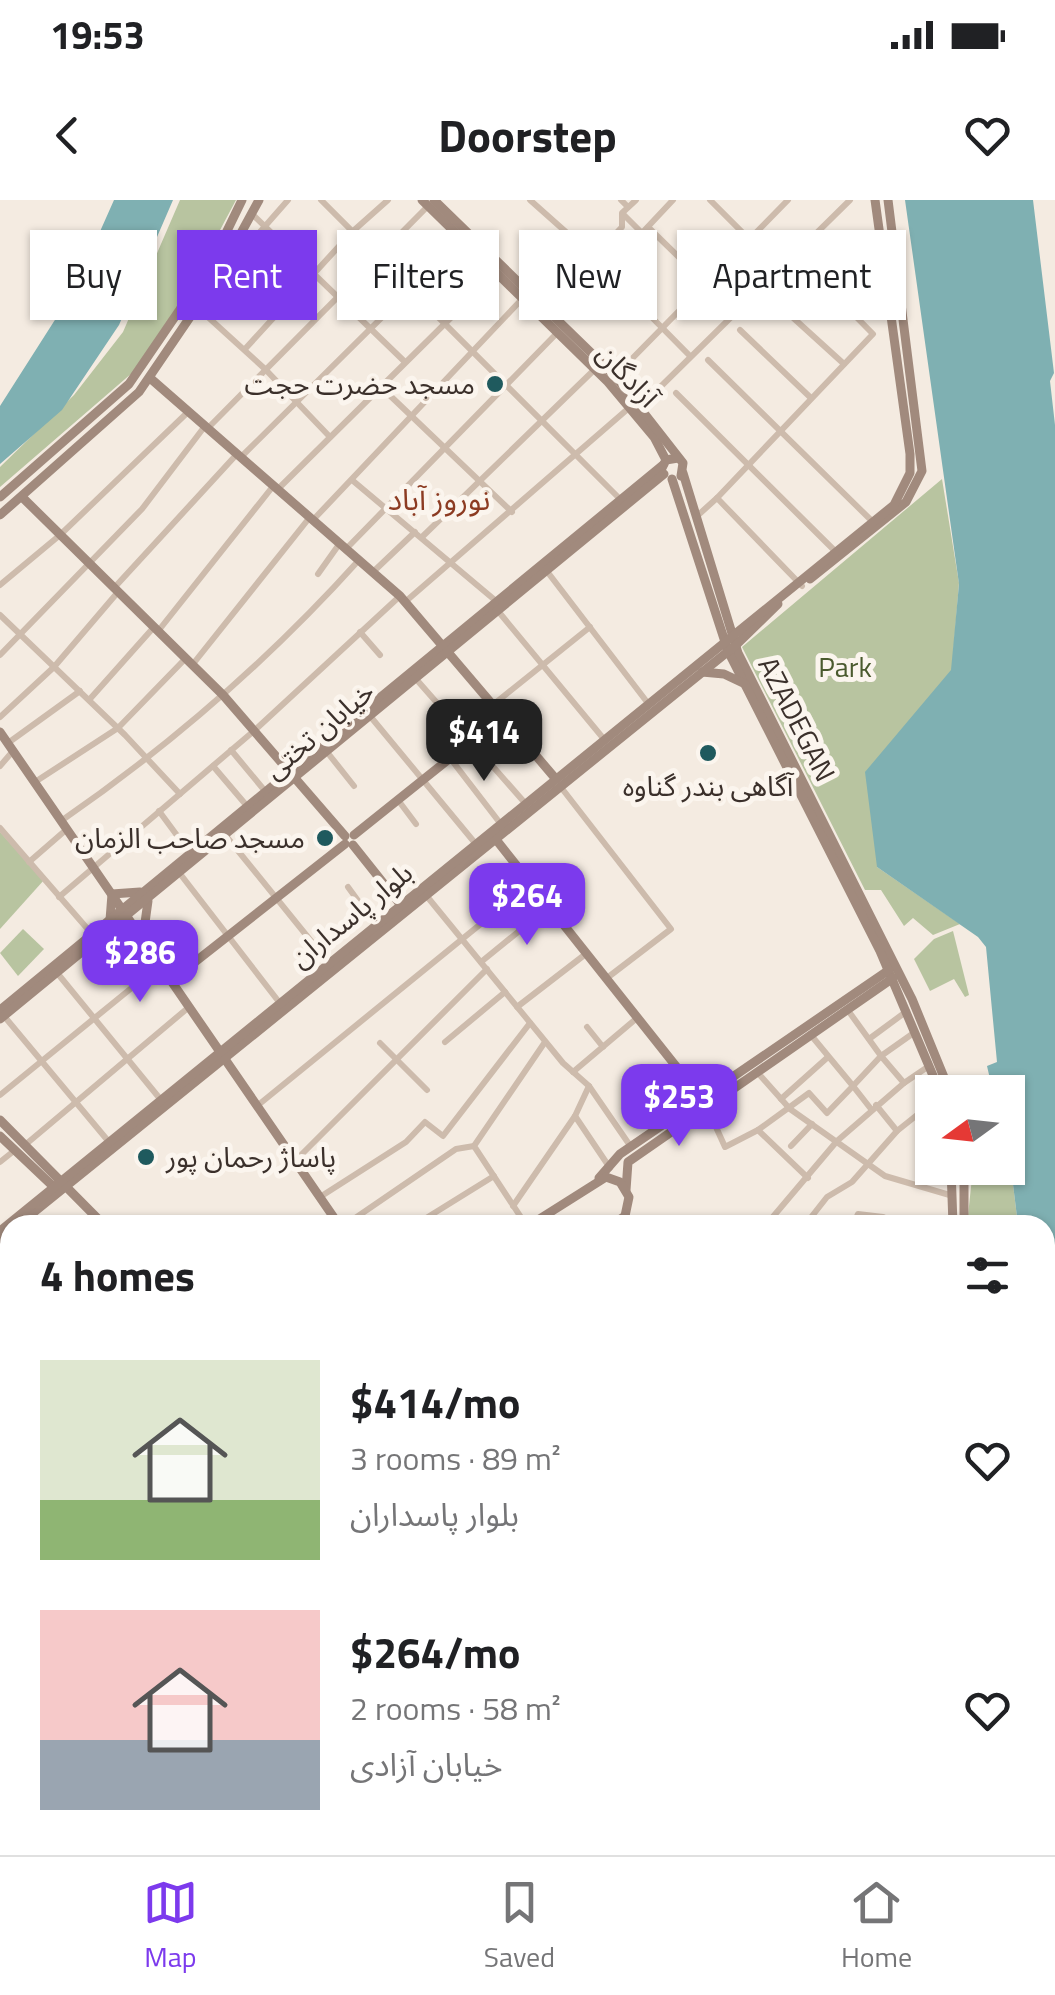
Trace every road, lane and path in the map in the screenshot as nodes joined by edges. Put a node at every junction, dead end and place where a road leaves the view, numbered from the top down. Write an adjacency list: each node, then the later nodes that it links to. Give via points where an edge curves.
1 (242, 200): 84 (main road, via 211,264 130,384)
2 (259, 200): 19 (main road)
3 (288, 200): 21 (street)
4 (320, 200): 25 (street)
5 (388, 200): 26 (street)
6 (455, 200): 17 (main road)
7 (530, 200): 29 (street)
8 (621, 200): 18 (street)
9 (636, 200): 18 (street)
10 (672, 200): 20 (street)
11 (710, 200): 31 (street)
12 (788, 200): 32 (street)
13 (850, 200): 33 (street)
14 (876, 200): 108 (main road, via 910,474 894,505)
15 (888, 200): 104 (main road, via 922,471 906,502)
16 (428, 202): 17 (main road, آزادگان); 27 (street); 28 (main road, آزادگان)
17 (445, 210): 39 (main road, آزادگان)
18 (625, 210): 20 (street, via 642,233); 30 (street)
19 (252, 214): 21 (street); 22 (main road)
20 (648, 226): 35 (street)
21 (263, 227): 23 (street); 24 (street)
22 (243, 230)
23 (261, 230)
24 (266, 230)
25 (350, 230)
26 (354, 230)
27 (401, 230)
28 (453, 230)
29 (564, 230)
30 (619, 230)
31 (740, 230)
32 (758, 230)
33 (817, 230)
34 (337, 249): 36 (street)
35 (677, 254)
36 (317, 271)
37 (499, 276): 40 (main road, آزادگان)
38 (317, 279): 41 (street)
39 (519, 283)
40 (519, 294)
41 (336, 296): 57 (street); 67 (street)
42 (519, 302): 62 (street)
43 (677, 313): 58 (street)
44 (190, 320): 70 (main road)
45 (212, 320): 61 (street)
46 (272, 320): 61 (street)
47 (378, 320): 57 (street)
48 (442, 320): 56 (street)
49 (452, 320): 56 (street)
50 (546, 320): 60 (main road, آزادگان)
51 (557, 320): 69 (main road, آزادگان)
52 (654, 320): 58 (street)
53 (726, 320): 63 (street)
54 (796, 320): 66 (street)
55 (860, 320): 66 (street, via 873,334)
56 (447, 325): 62 (street); 65 (street)
57 (369, 328): 65 (street); 75 (street)
58 (662, 328): 63 (street); 69 (street)
59 (740, 330): 74 (street)
60 (558, 332): 68 (main road, آزادگان); 71 (street)
61 (245, 349): 67 (street)
62 (474, 352): 71 (street); 78 (street)
63 (690, 356): 76 (street)
64 (708, 360): 81 (street)
65 (406, 362): 72 (street)
66 (844, 364): 74 (street)
67 (265, 369): 75 (street); 80 (street)
68 (594, 370): 76 (main road, آزادگان); 79 (street)
69 (615, 376): 76 (main road, آزادگان)
70 (150, 378): 77 (main road); 88 (main road)
71 (507, 384): 79 (street); 83 (street)
72 (381, 387): 78 (street); 82 (street)
73 (676, 393): 89 (street)
74 (811, 398): 81 (street)
75 (297, 400): 82 (street); 86 (street)
76 (636, 406): 85 (street); 87 (main road, آزادگان); 90 (main road, آزادگان)
77 (189, 412): 80 (main road); 105 (street)
78 (413, 416): 83 (street); 92 (street)
79 (544, 420): 85 (street); 93 (street)
80 (206, 427): 86 (main road); 110 (street, via 142,508)
81 (782, 430): 89 (street); 104 (street)
82 (330, 437): 94 (street)
83 (448, 448): 93 (street); 99 (street)
84 (52, 452): 88 (main road); 95 (main road)
85 (578, 454): 98 (street); 100 (street)
86 (239, 455): 94 (main road); 117 (street)
87 (678, 458): 90 (main road); 91 (main road, آزادگان)
88 (61, 462): 96 (main road)
89 (749, 464): 97 (street); 108 (street)
90 (666, 469): 91 (main road); 98 (main road, خیابان تختی); 112 (main road, خیابان تختی); 125 (main road, AZADEGAN)
91 (684, 472): 102 (main road, AZADEGAN)
92 (352, 480): 99 (street); 103 (street)
93 (480, 481): 100 (street); 106 (street)
94 (276, 487): 103 (main road); 122 (street)
95 (0, 497)
96 (22, 497): 101 (main road); 105 (main road)
97 (717, 498): 102 (street); 116 (street)
98 (620, 499): 119 (main road, خیابان تختی)
99 (387, 510): 106 (street); 107 (street)
100 (512, 512): 111 (street)
101 (0, 515)
102 (696, 516): 125 (main road, AZADEGAN)
103 (312, 518): 107 (main road); 130 (street)
104 (878, 527): 108 (main road)
105 (60, 535): 110 (main road); 115 (street)
106 (418, 535): 111 (street); 113 (street)
107 (343, 546): 109 (main road); 114 (street)
108 (836, 552): 116 (main road)
109 (360, 560): 113 (main road); 137 (street)
110 (87, 562): 117 (main road); 124 (street)
111 (453, 563): 118 (street); 119 (street)
112 (546, 569): 119 (main road, خیابان تختی); 121 (street)
113 (373, 572): 118 (main road)
114 (318, 574)
115 (0, 584)
116 (800, 584): 125 (main road, بلوار پاسداران); 127 (main road, بلوار پاسداران)
117 (116, 590): 122 (main road); 132 (street)
118 (403, 599): 123 (street); 126 (main road)
119 (497, 606): 126 (main road, خیابان تختی); 131 (street)
120 (0, 615): 124 (street)
121 (590, 627): 131 (street); 140 (street)
122 (157, 628): 130 (main road); 139 (street)
123 (360, 632): 128 (street); 146 (street)
124 (20, 634): 129 (street); 132 (street)
125 (728, 637): 127 (main road, AZADEGAN); 138 (main road, بلوار پاسداران)
126 (447, 648): 134 (main road, خیابان تختی); 141 (main road); 157 (main road, خیابان تختی)
127 (732, 648): 133 (main road, بلوار پاسداران); 135 (main road, AZADEGAN); 201 (main road, AZADEGAN)
128 (380, 655)
129 (0, 656)
130 (190, 661): 137 (main road); 145 (street)
131 (544, 664): 141 (street); 148 (street)
132 (54, 667): 136 (street); 144 (street)
133 (699, 672): 135 (main road); 138 (main road, بلوار پاسداران)
134 (416, 678): 143 (main road, خیابان تختی); 149 (street)
135 (743, 683): 201 (main road, AZADEGAN)
136 (80, 692): 139 (street); 150 (street)
137 (223, 694): 146 (main road); 154 (street)
138 (661, 697): 140 (main road, بلوار پاسداران); 160 (main road, بلوار پاسداران)
139 (89, 700): 145 (street)
140 (647, 702): 148 (main road, بلوار پاسداران)
141 (494, 704): 142 (main road)
142 (504, 715): 149 (main road); 160 (main road)
143 (370, 716): 152 (main road, خیابان تختی); 158 (street)
144 (0, 717)
145 (118, 728): 154 (street); 159 (street)
146 (254, 730): 151 (street); 157 (main road)
147 (0, 732): 150 (main road)
148 (604, 738): 160 (main road, بلوار پاسداران)
149 (471, 742): 153 (main road); 165 (street)
150 (11, 747): 155 (street); 159 (main road)
151 (231, 750): 156 (street); 162 (street)
152 (327, 752): 157 (main road, خیابان تختی); 161 (street)
153 (450, 758): 158 (main road); 168 (street)
154 (149, 760): 163 (street); 170 (street)
155 (0, 766)
156 (213, 766): 163 (street); 166 (street)
157 (293, 774): 162 (main road, خیابان تختی); 172 (main road, خیابان تختی); 174 (main road)
158 (424, 779): 164 (main road); 175 (street)
159 (35, 782): 170 (main road)
160 (557, 782): 165 (main road, بلوار پاسداران); 173 (main road, بلوار پاسداران); 203 (street, via 671,929)
161 (354, 786)
162 (265, 791): 166 (main road, خیابان تختی)
163 (180, 794): 167 (street)
164 (398, 800): 169 (street); 174 (main road)
165 (525, 802): 168 (main road, بلوار پاسداران)
166 (247, 806): 176 (main road, خیابان تختی)
167 (160, 811): 176 (street); 178 (street)
168 (500, 823): 175 (main road, بلوار پاسداران)
169 (416, 824)
170 (64, 825): 177 (street); 178 (main road)
171 (0, 828): 177 (street)
172 (226, 836): 179 (main road, خیابان تختی); 186 (street)
173 (494, 837): 180 (main road); 183 (main road, بلوار پاسداران)
174 (349, 840): 186 (main road); 187 (main road)
175 (476, 843): 187 (main road, بلوار پاسداران)
176 (190, 853): 184 (main road, خیابان تختی)
177 (29, 862): 185 (street)
178 (94, 868): 182 (main road); 185 (street)
179 (181, 874): 184 (main road, خیابان تختی); 193 (street)
180 (532, 884): 188 (main road); 195 (street)
181 (348, 887): 191 (street)
182 (112, 894): 184 (main road); 189 (main road); 190 (main road)
183 (425, 894): 195 (street); 205 (main road, بلوار پاسداران)
184 (146, 896): 189 (main road, خیابان تختی); 194 (main road)
185 (59, 897): 192 (street)
186 (276, 897): 193 (main road); 197 (street)
187 (400, 904): 191 (main road, بلوار پاسداران)
188 (550, 906): 196 (main road); 198 (street)
189 (125, 913): 190 (main road, خیابان تختی); 194 (main road); 202 (main road, خیابان تختی)
190 (110, 920): 192 (main road, خیابان تختی)
191 (375, 924): 197 (main road, بلوار پاسداران)
192 (92, 934): 212 (main road, خیابان تختی)
193 (229, 935): 204 (main road); 207 (street)
194 (142, 938): 199 (main road)
195 (463, 939): 198 (street); 244 (street)
196 (587, 953): 203 (main road); 209 (street)
197 (328, 962): 205 (main road, بلوار پاسداران)
198 (481, 962): 200 (street)
199 (161, 964): 204 (main road); 214 (street)
200 (487, 970): 206 (street); 228 (street)
201 (894, 972): 210 (main road); 211 (main road); 234 (main road); 242 (main road)
202 (58, 974): 212 (main road, خیابان تختی); 214 (street)
203 (607, 978): 213 (main road)
204 (172, 980): 208 (main road)
205 (310, 982): 207 (main road, بلوار پاسداران); 224 (main road, بلوار پاسداران)
206 (505, 992): 209 (street); 220 (street)
207 (279, 1002): 224 (main road, بلوار پاسداران)
208 (190, 1006): 224 (main road); 227 (street)
209 (517, 1006): 215 (street)
210 (846, 1008): 218 (main road); 219 (street)
211 (907, 1011): 217 (main road); 219 (street)
212 (1, 1015): 229 (street)
213 (639, 1017): 223 (street); 242 (main road)
214 (95, 1018): 227 (street); 229 (street)
215 (530, 1023): 221 (street); 274 (street, via 443,1136 426,1122)
216 (588, 1027): 223 (street)
217 (916, 1031): 225 (street); 230 (main road)
218 (810, 1034): 226 (street); 231 (main road)
219 (869, 1039): 225 (street)
220 (444, 1042)
221 (546, 1042): 232 (street); 256 (street)
222 (380, 1043): 228 (street)
223 (602, 1047): 232 (street)
224 (222, 1055): 241 (main road, بلوار پاسداران); 244 (main road); 272 (main road, بلوار پاسداران)
225 (881, 1056): 235 (street); 237 (street)
226 (828, 1057): 237 (street); 240 (street)
227 (128, 1058): 241 (street); 243 (street)
228 (396, 1060): 238 (street); 261 (street)
229 (42, 1061): 239 (street); 243 (street)
230 (931, 1064): 233 (main road); 235 (street)
231 (756, 1070): 240 (street); 242 (main road)
232 (573, 1072): 236 (street)
233 (935, 1075)
234 (944, 1075)
235 (904, 1083): 245 (street)
236 (588, 1086): 247 (street); 259 (street)
237 (853, 1086): 245 (street); 246 (street, via 828,1113 809,1093)
238 (428, 1090)
239 (0, 1095)
240 (781, 1100): 246 (street)
241 (162, 1101): 255 (main road, بلوار پاسداران)
242 (703, 1101): 251 (street, via 725,1147); 259 (main road); 260 (main road)
243 (76, 1102): 255 (street); 258 (street)
244 (257, 1106): 261 (main road)
245 (874, 1107): 252 (street); 254 (street)
246 (790, 1109): 250 (street); 251 (street)
247 (575, 1116): 264 (street); 276 (street)
248 (915, 1117): 252 (street)
249 (0, 1120): 258 (main road)
250 (812, 1124): 254 (street); 257 (street)
251 (758, 1130): 268 (street)
252 (897, 1131): 263 (street)
253 (0, 1136): 258 (main road)
254 (837, 1141): 263 (street); 268 (street)
255 (110, 1143): 272 (main road, بلوار پاسداران)
256 (474, 1146): 266 (street); 281 (street, via 456,1150)
257 (791, 1146)
258 (20, 1147): 262 (street); 265 (main road); 272 (main road)
259 (631, 1147): 260 (main road)
260 (624, 1158): 264 (main road); 271 (main road)
261 (295, 1161): 274 (main road)
262 (0, 1162)
263 (868, 1163): 273 (street, via 890,1178); 287 (street)
264 (610, 1168): 267 (main road)
265 (41, 1174): 272 (main road); 275 (main road)
266 (494, 1176): 276 (street); 282 (street)
267 (599, 1178): 271 (main road, via 616,1179); 284 (main road)
268 (808, 1178): 286 (street)
269 (952, 1185): 273 (main road)
270 (964, 1185): 289 (main road)
271 (626, 1190): 285 (main road)
272 (66, 1191): 275 (main road, بلوار پاسداران); 275 (main road); 279 (main road)
273 (953, 1196): 288 (main road)
274 (320, 1198): 280 (main road)
275 (38, 1206): 277 (main road, بلوار پاسداران); 278 (main road)
276 (513, 1206): 283 (street)
277 (24, 1215)
278 (29, 1215)
279 (93, 1215)
280 (334, 1215)
281 (357, 1215)
282 (432, 1215)
283 (520, 1215)
284 (543, 1215)
285 (625, 1215)
286 (775, 1215)
287 (813, 1215)
288 (953, 1215)
289 (964, 1215)

